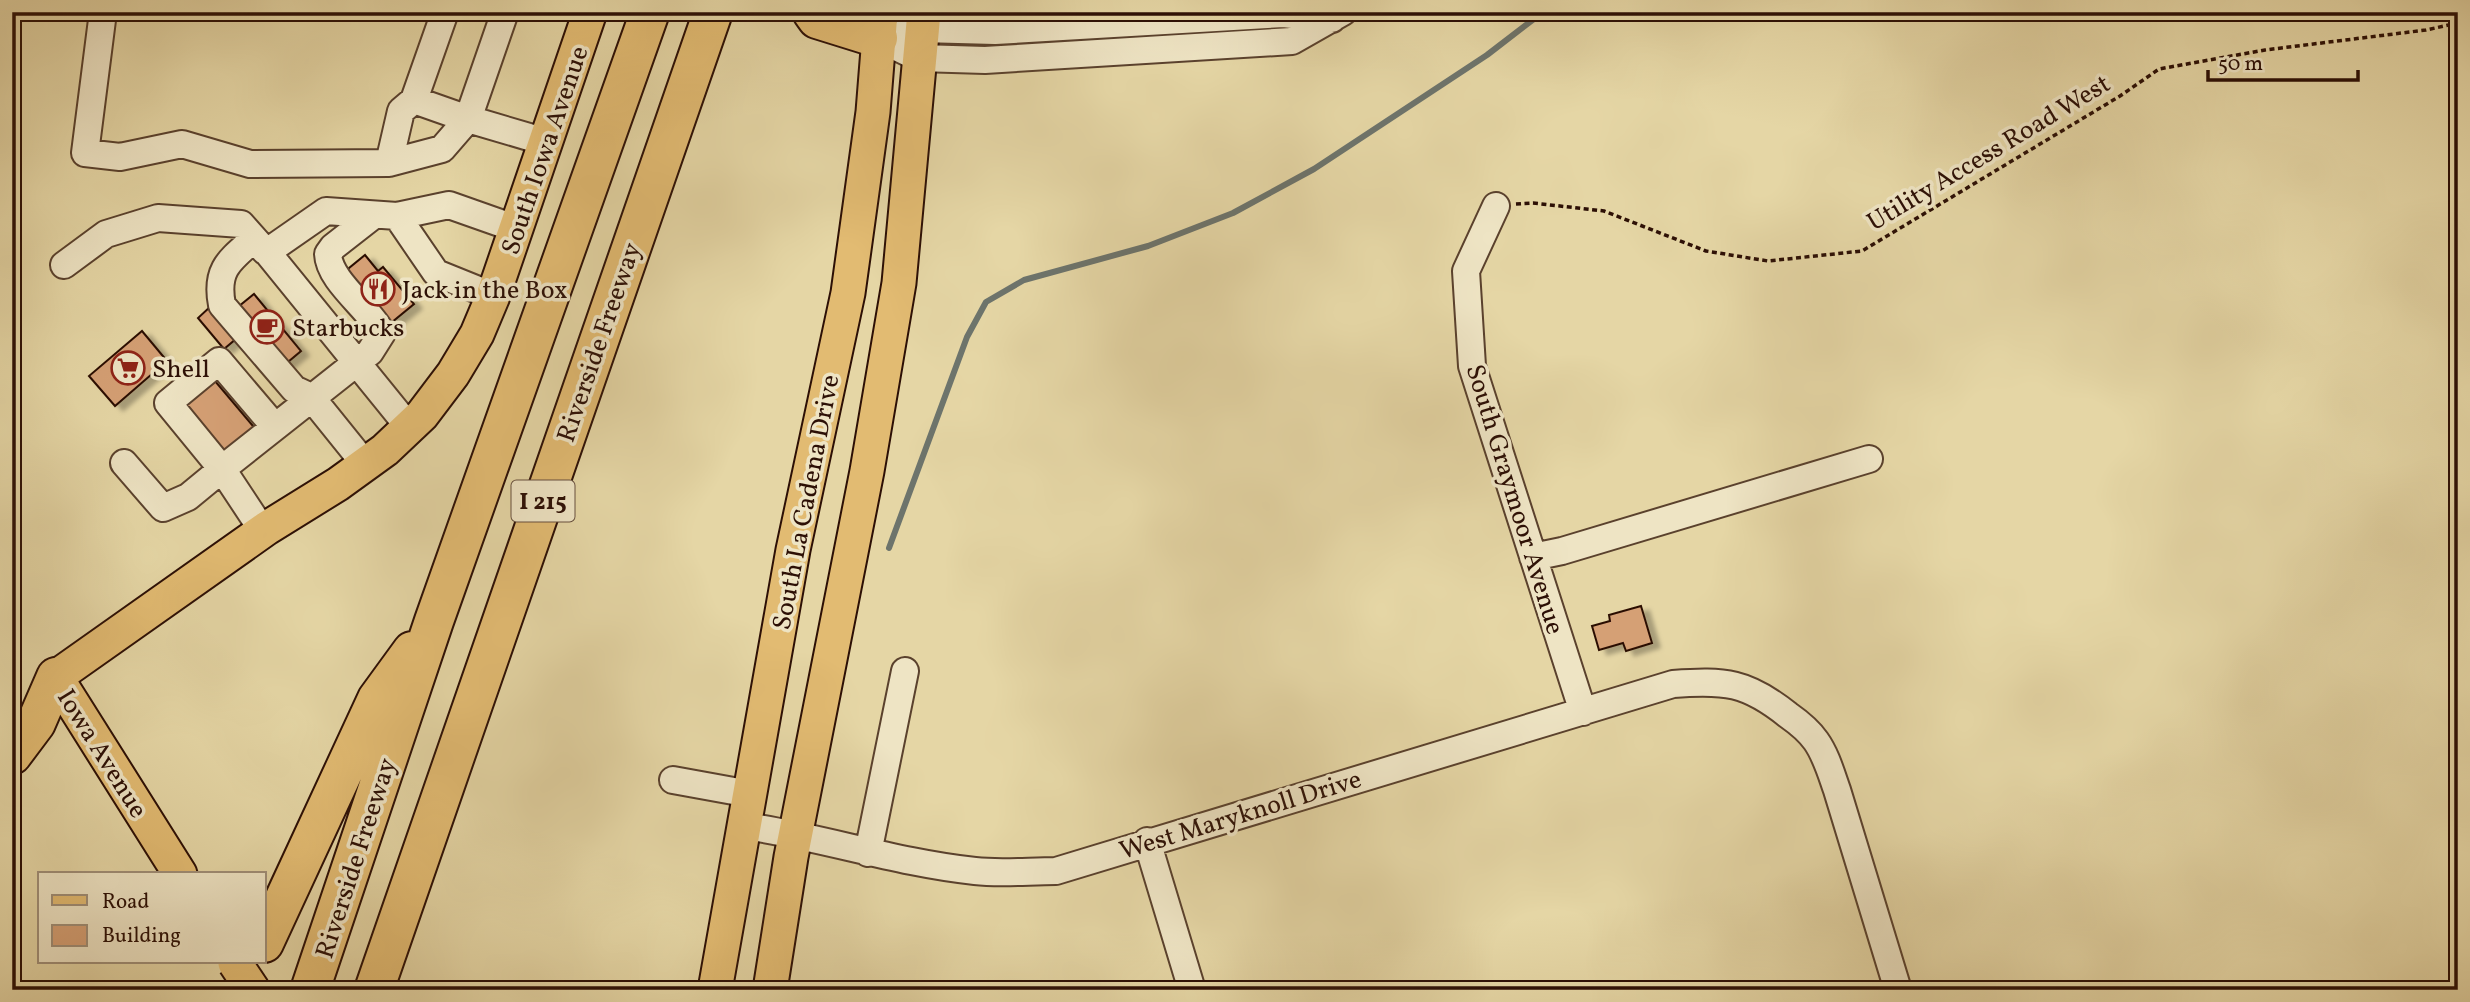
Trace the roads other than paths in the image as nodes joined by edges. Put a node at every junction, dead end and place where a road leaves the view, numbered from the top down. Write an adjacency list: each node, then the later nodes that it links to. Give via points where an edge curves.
1 (103, 12): 14 (street, via 85,153 120,157 182,144 250,164)
2 (445, 12): 11 (street)
3 (505, 12): 12 (street)
4 (590, 12): 13 (main road, South Iowa Avenue)
5 (649, 12): 32 (highway, Riverside Freeway / I 215)
6 (713, 12): 46 (highway, Riverside Freeway / I 215)
7 (812, 12): 9 (highway, via 817,19)
8 (1338, 15): 10 (street, via 1292,41 985,60)
9 (879, 25): 10 (street); 39 (main road, South La Cadena Drive, via 872,124 848,293 793,550)
10 (922, 33): 40 (main road, South La Cadena Drive, via 900,283)
11 (414, 100): 12 (street); 14 (street, via 401,111)
12 (468, 119): 13 (street); 14 (street, via 442,149)
13 (546, 142): 17 (main road, South Iowa Avenue)
14 (389, 163)
15 (1496, 206): 30 (street, South Graymoor Avenue, via 1466,271 1472,366)
16 (385, 215): 17 (street, via 449,205); 18 (street, via 326,211); 20 (street, via 436,273); 21 (street, via 332,247 328,254 331,269 382,333 370,352)
17 (517, 229): 20 (main road, South Iowa Avenue)
18 (261, 245): 19 (street, via 241,223 158,218 106,234); 21 (street); 22 (street, via 229,261 222,270 222,305 294,389)
19 (64, 265)
20 (493, 296): 24 (main road, South Iowa Avenue, via 453,374)
21 (355, 361): 22 (street); 24 (street)
22 (311, 397): 23 (street); 27 (street)
23 (275, 426): 28 (street); 28 (street, via 219,361 168,403)
24 (409, 427): 27 (main road, South Iowa Avenue)
25 (1869, 459): 30 (street)
26 (124, 463): 28 (street, via 163,508 188,497)
27 (365, 464): 29 (main road, South Iowa Avenue)
28 (222, 469): 29 (street)
29 (263, 531): 31 (main road, South Iowa Avenue)
30 (1533, 557): 35 (street, South Graymoor Avenue)
31 (204, 574): 34 (main road, Iowa Avenue)
32 (434, 621): 44 (highway, via 377,699); 45 (highway, Riverside Freeway / I 215)
33 (905, 671): 42 (street)
34 (56, 677): 36 (highway); 37 (highway, via 36,723); 43 (main road, Iowa Avenue)
35 (1583, 712): 41 (street, West Maryknoll Drive); 50 (street, West Maryknoll Drive, via 1673,684 1703,682 1758,692 1796,721 1815,740 1827,763)
36 (12, 713)
37 (12, 755)
38 (673, 780): 39 (street, West Maryknoll Drive)
39 (747, 810): 40 (street, West Maryknoll Drive); 47 (main road, South La Cadena Drive)
40 (796, 834): 42 (street, West Maryknoll Drive); 48 (main road, South La Cadena Drive)
41 (1147, 841): 42 (street, West Maryknoll Drive, via 1056,871 977,872); 49 (street)
42 (868, 853)
43 (179, 872)
44 (266, 930)
45 (310, 990)
46 (373, 990)
47 (715, 990)
48 (770, 990)
49 (1192, 990)
50 (1898, 990)

